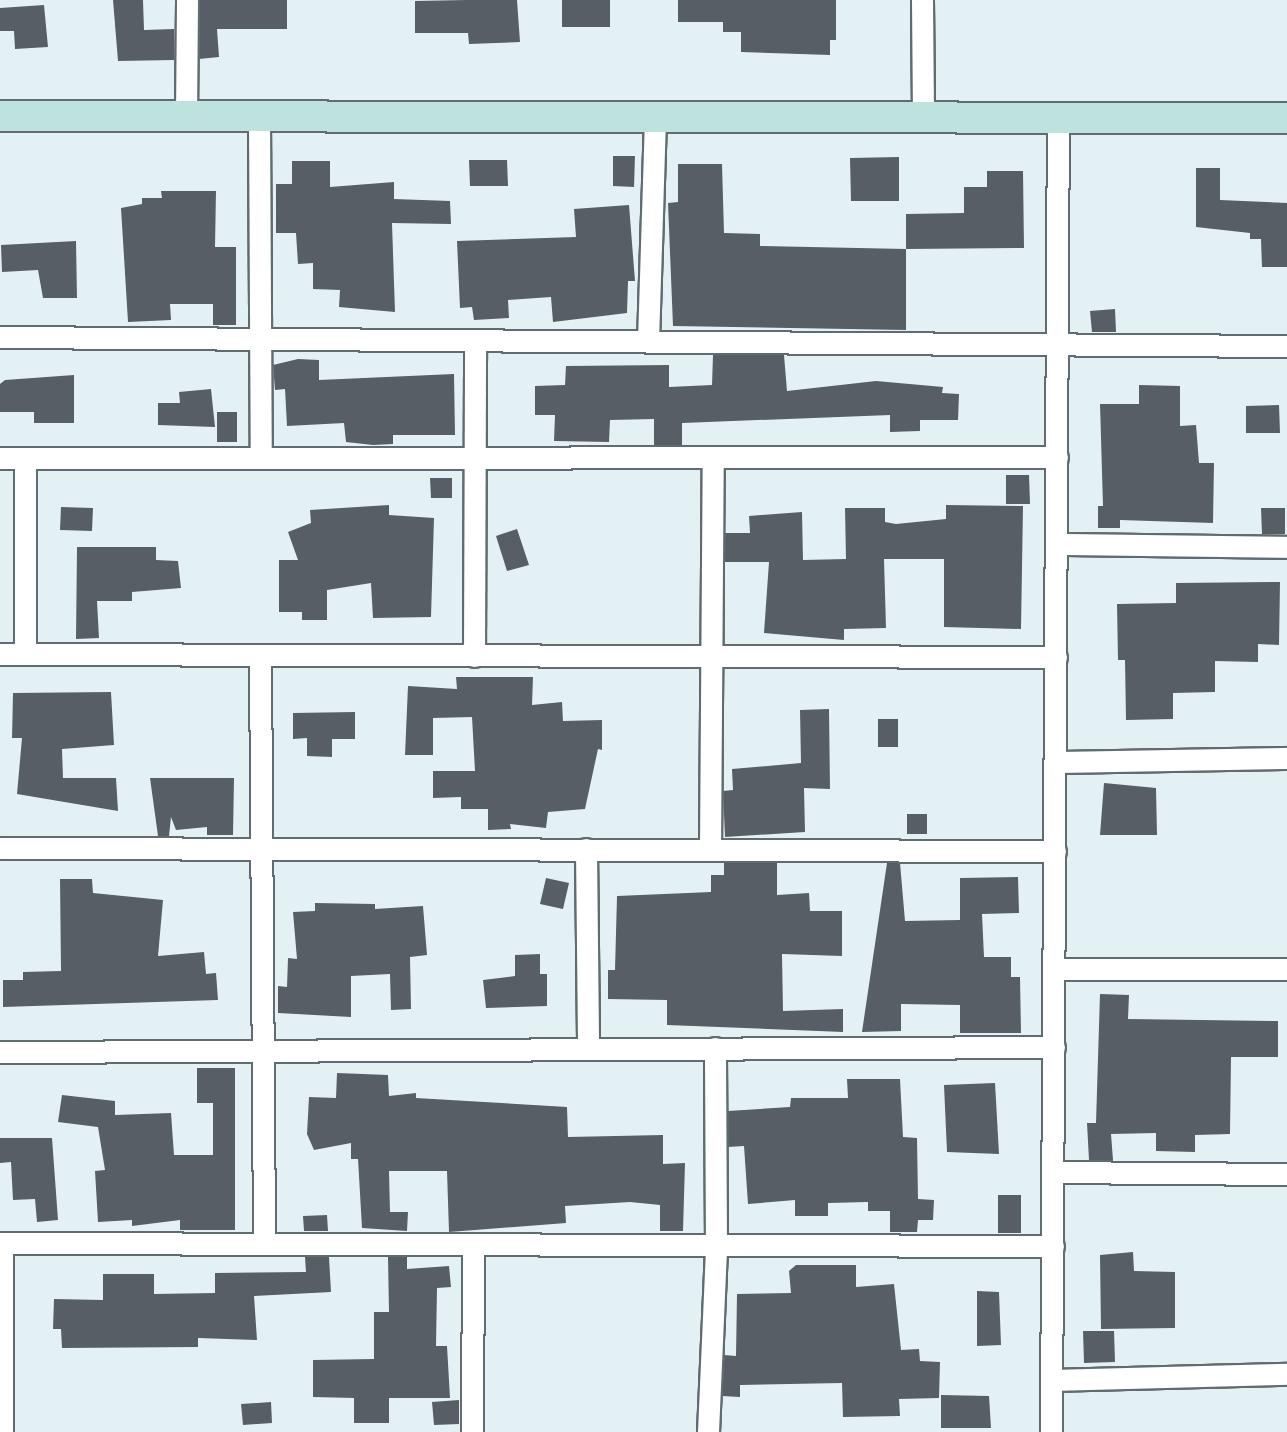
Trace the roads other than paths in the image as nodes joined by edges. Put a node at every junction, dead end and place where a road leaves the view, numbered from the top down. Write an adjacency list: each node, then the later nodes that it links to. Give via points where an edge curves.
1 (187, 0): 6 (street)
2 (922, 0): 4 (street)
3 (655, 115): 4 (street); 8 (street); 13 (street)
4 (923, 115): 7 (street)
5 (0, 116): 6 (street)
6 (186, 117): 8 (street)
7 (1058, 117): 9 (street); 14 (street)
8 (258, 118): 11 (street)
9 (1287, 118)
10 (0, 337): 11 (street)
11 (259, 337): 12 (street); 19 (street)
12 (475, 340): 13 (street); 20 (street)
13 (648, 341): 14 (street)
14 (1058, 342): 15 (street); 16 (street)
15 (1287, 346)
16 (1057, 457): 21 (street); 22 (street)
17 (0, 458): 18 (street)
18 (26, 458): 19 (street); 25 (street)
19 (261, 458): 20 (street)
20 (472, 458): 21 (street); 27 (street)
21 (713, 458): 28 (street)
22 (1057, 544): 23 (street); 29 (street)
23 (1287, 547)
24 (0, 654): 25 (street)
25 (25, 654): 26 (street)
26 (260, 655): 27 (street); 33 (street)
27 (474, 656): 28 (street)
28 (712, 657): 29 (street); 35 (street)
29 (1056, 657): 31 (street)
30 (1287, 758): 31 (street)
31 (1055, 762): 36 (street)
32 (0, 848): 33 (street)
33 (261, 848): 34 (street); 42 (street)
34 (586, 849): 35 (street); 41 (street)
35 (710, 850): 36 (street)
36 (1055, 851): 37 (street)
37 (1054, 969): 38 (street); 39 (street)
38 (1287, 969)
39 (1054, 1047): 40 (street); 44 (street)
40 (715, 1048): 41 (street); 49 (street)
41 (588, 1049): 42 (street)
42 (263, 1051): 43 (street); 47 (street)
43 (0, 1052)
44 (1053, 1172): 45 (street); 50 (street)
45 (1287, 1174)
46 (1, 1243): 47 (street); 53 (street)
47 (264, 1244): 48 (street)
48 (473, 1245): 49 (street); 54 (street)
49 (716, 1246): 50 (street); 55 (street)
50 (1053, 1246): 52 (street)
51 (1287, 1374): 52 (street)
52 (1052, 1380): 56 (street)
53 (2, 1432)
54 (472, 1432)
55 (708, 1432)
56 (1052, 1432)

